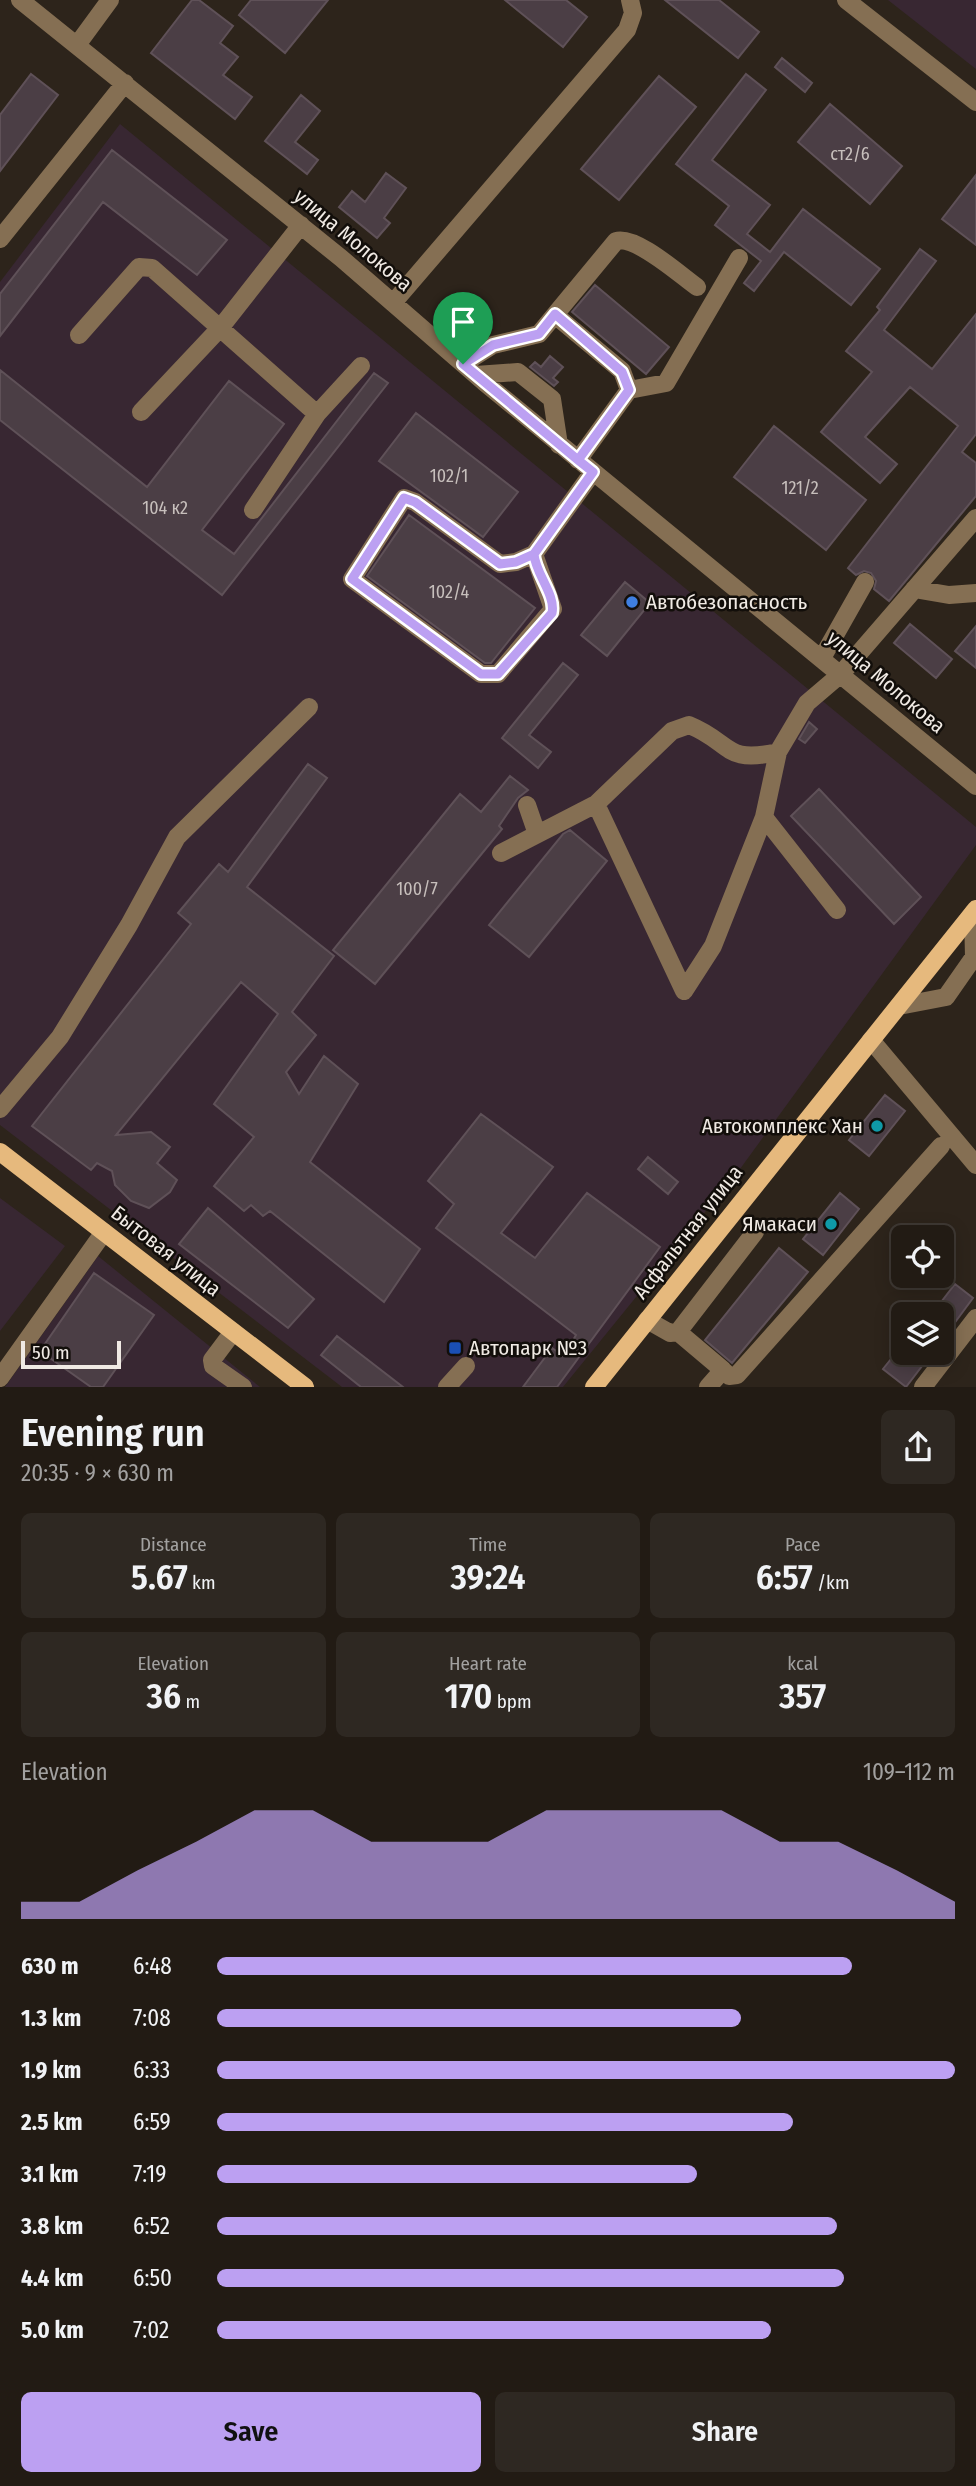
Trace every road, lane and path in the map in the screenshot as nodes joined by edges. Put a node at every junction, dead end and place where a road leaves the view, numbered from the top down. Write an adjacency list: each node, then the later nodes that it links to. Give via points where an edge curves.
1 (20, 0): 5 (street, улица Молокова)
2 (110, 0): 5 (street)
3 (630, 0): 12 (street, via 633,13 627,30)
4 (853, 4): 7 (street)
5 (77, 45): 6 (street, улица Молокова)
6 (125, 83): 8 (street, улица Молокова); 9 (street)
7 (976, 102)
8 (301, 225): 12 (street, улица Молокова); 14 (street)
9 (0, 239)
10 (739, 258): 18 (street, via 666,383)
11 (696, 287): 13 (street, via 648,252 622,240 611,245)
12 (394, 303): 17 (street, улица Молокова)
13 (555, 314): 17 (street, via 539,334 493,345); 18 (street, via 622,372)
14 (221, 327): 15 (street, via 152,268 139,267); 19 (street); 20 (street)
15 (79, 335)
16 (361, 366): 20 (street)
17 (470, 370): 21 (street, улица Молокова); 21 (street, via 518,372 552,399)
18 (629, 390): 22 (street)
19 (141, 412)
20 (317, 414): 24 (street)
21 (559, 445): 22 (street, улица Молокова)
22 (578, 460): 23 (street, улица Молокова)
23 (593, 472): 26 (street); 30 (street, улица Молокова)
24 (253, 510)
25 (976, 518): 28 (street)
26 (534, 554): 26 (street, via 552,613 498,674 489,676 352,579 407,498 500,564)
27 (865, 582): 30 (street)
28 (914, 589): 29 (street, via 949,595); 31 (street)
29 (976, 593)
30 (822, 658): 31 (street, улица Молокова)
31 (841, 674): 33 (street, via 807,703); 34 (street, улица Молокова)
32 (309, 707): 44 (street, via 177,837 60,1037)
33 (778, 752): 35 (street, via 751,758 733,754 689,725 672,731); 37 (street)
34 (976, 786)
35 (596, 804): 37 (street, via 684,991 713,946); 38 (street)
36 (527, 805): 38 (street)
37 (764, 817): 40 (street)
38 (537, 834): 39 (street)
39 (501, 853)
40 (837, 910)
41 (975, 911): 42 (main road, Асфальтная улица); 42 (street, via 974,957 946,997)
42 (899, 1006): 43 (main road, Асфальтная улица)
43 (871, 1040): 47 (street); 51 (main road, Асфальтная улица)
44 (0, 1109)
45 (941, 1146): 55 (street, via 737,1375 729,1376)
46 (0, 1152): 49 (main road, Бытовая улица)
47 (976, 1165)
48 (755, 1231): 53 (street)
49 (104, 1232): 52 (main road, Бытовая улица); 56 (street)
50 (976, 1318): 63 (street)
51 (647, 1320): 53 (street); 61 (main road, Асфальтная улица)
52 (233, 1332): 58 (street, via 212,1360 213,1366); 59 (main road, Бытовая улица)
53 (678, 1332): 55 (street)
54 (466, 1366): 60 (street)
55 (723, 1370): 62 (street)
56 (0, 1378): 57 (street)
57 (11, 1387)
58 (243, 1387)
59 (305, 1387)
60 (447, 1387)
61 (594, 1387)
62 (708, 1387)
63 (923, 1387)

